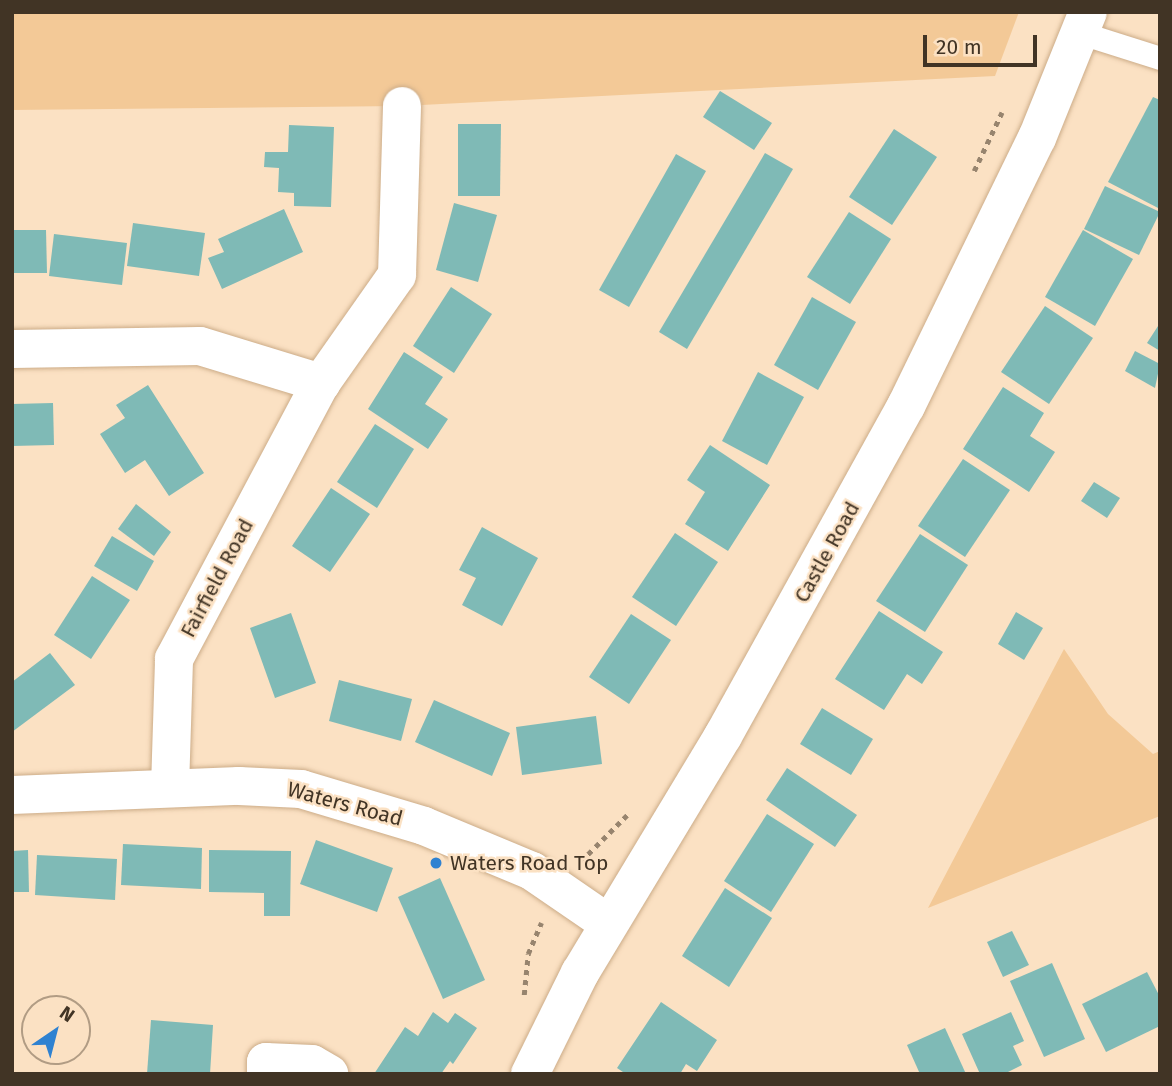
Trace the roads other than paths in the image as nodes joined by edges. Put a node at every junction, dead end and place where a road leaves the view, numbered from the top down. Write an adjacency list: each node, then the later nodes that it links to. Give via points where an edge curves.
1 (1084, 22): 2 (lane); 8 (street, Castle Road, via 1003,209 881,453 730,725)
2 (1160, 58)
3 (402, 106): 5 (street, Fairfield Road, via 397,275)
4 (12, 349): 5 (street, via 200,346)
5 (321, 383): 6 (street, Fairfield Road, via 174,659)
6 (170, 788): 7 (street, Waters Road); 8 (street, Waters Road, via 301,789 424,826 557,885)
7 (12, 794)
8 (609, 924): 11 (street, Castle Road)
9 (266, 1074): 10 (street, via 266,1062 312,1064)
10 (329, 1074)
11 (530, 1074)

